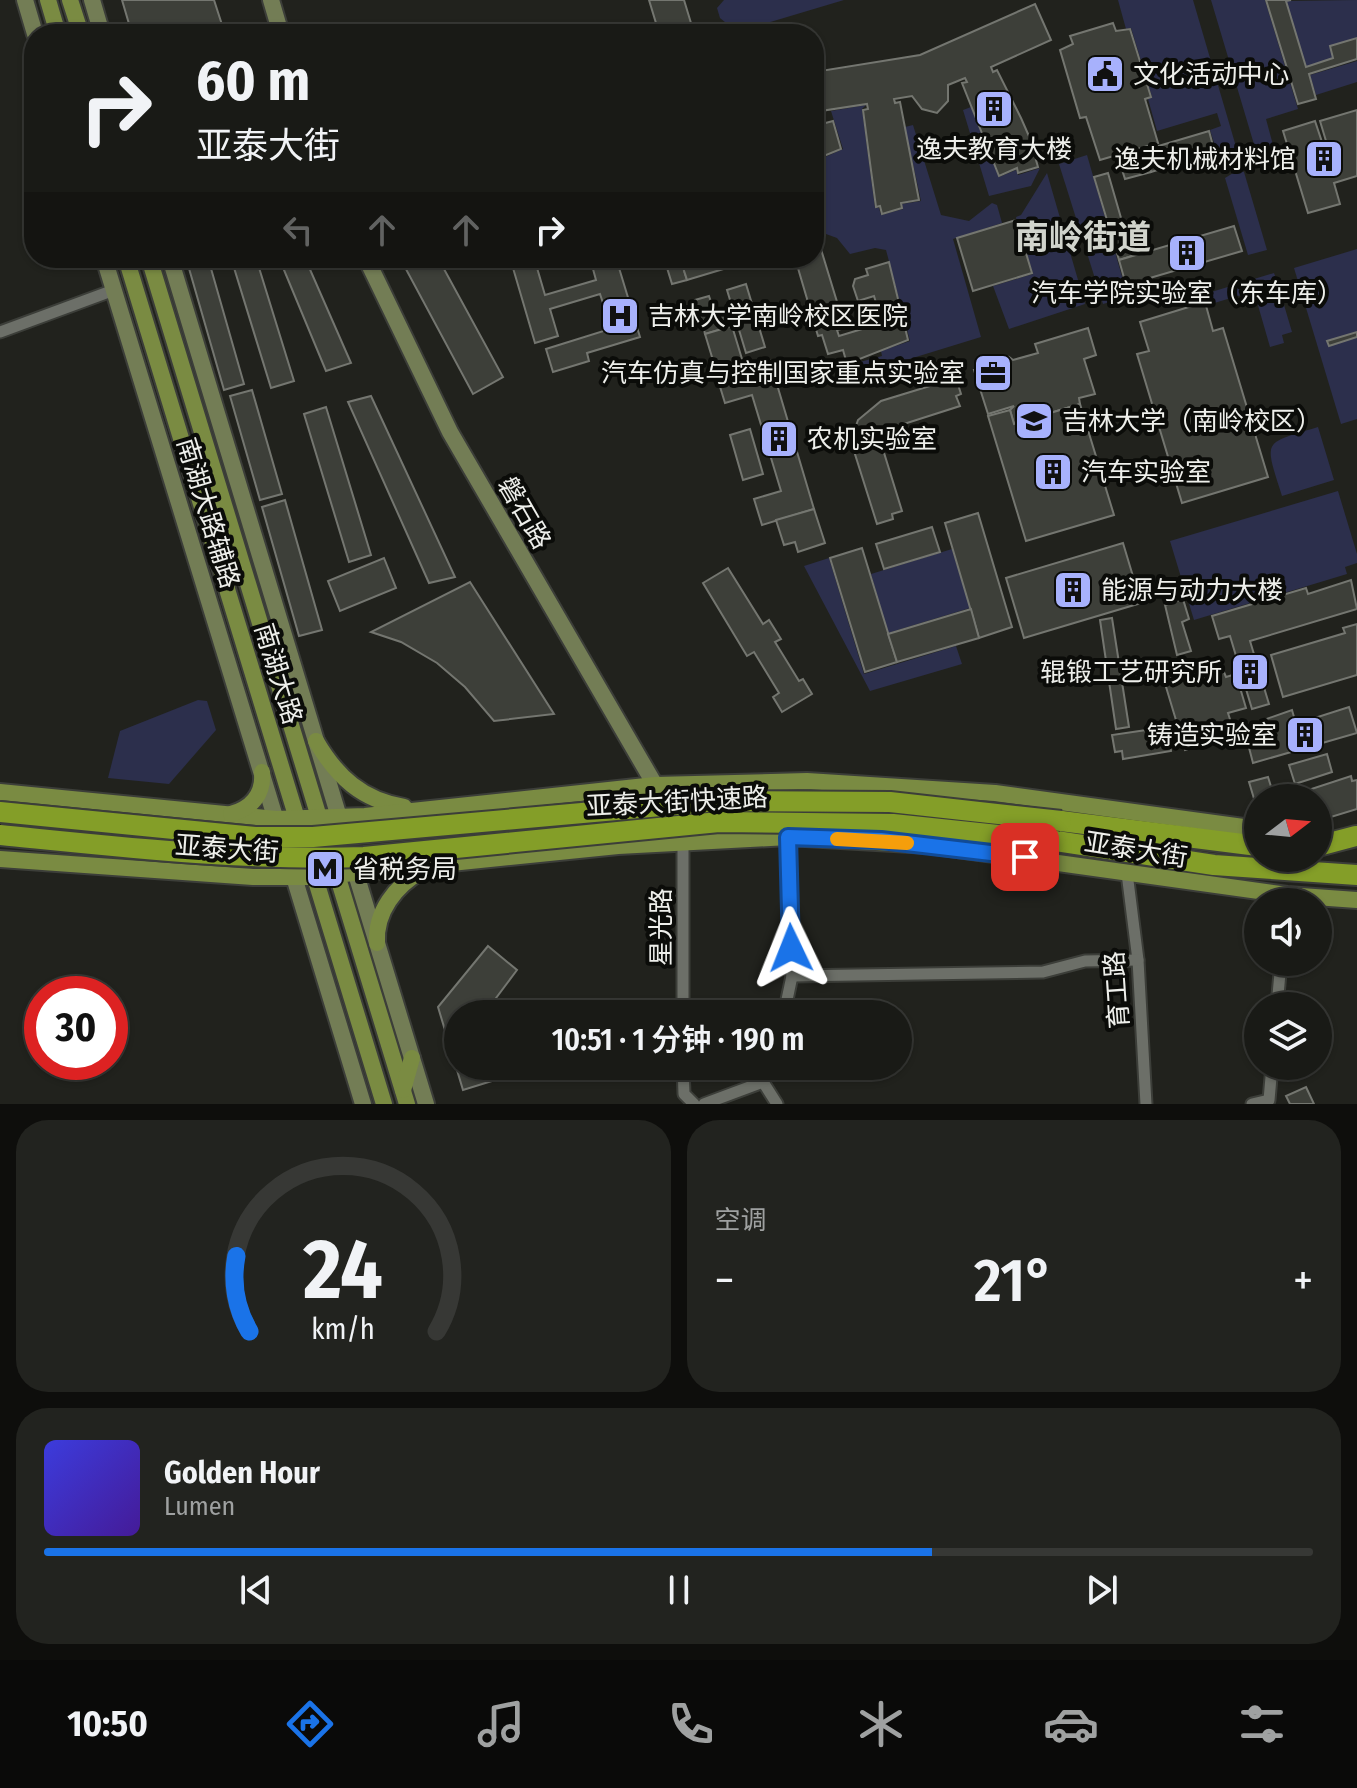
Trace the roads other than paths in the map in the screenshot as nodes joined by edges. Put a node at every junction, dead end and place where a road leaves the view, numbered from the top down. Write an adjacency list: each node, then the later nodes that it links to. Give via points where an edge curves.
1 (25, 0): 6 (street)
2 (48, 0): 7 (main road)
3 (70, 0): 8 (main road)
4 (92, 0): 9 (street)
5 (271, 0): 10 (street)
6 (32, 24)
7 (55, 24)
8 (78, 24)
9 (99, 24)
10 (278, 24)
11 (107, 268): 16 (street, 南湖大路辅路)
12 (129, 268): 27 (main road, 南湖大路)
13 (152, 268): 28 (main road, 南湖大路)
14 (173, 268): 18 (street, 南湖大路辅路)
15 (371, 268): 20 (street, 磐石路, via 450,432)
16 (114, 290): 17 (street); 19 (street, 南湖大路辅路)
17 (0, 332)
18 (316, 741): 22 (main road, via 358,791); 25 (street, 南湖大路辅路)
19 (262, 772): 24 (main road, via 254,801); 26 (street, 南湖大路辅路)
20 (655, 785): 22 (main road, 亚泰大街); 29 (main road, 亚泰大街, via 807,781 933,788)
21 (0, 792): 24 (main road, 亚泰大街)
22 (421, 810): 25 (main road, 亚泰大街)
23 (0, 812): 35 (highway, 亚泰大街快速路, bridge, via 255,837 313,837 717,801 890,802)
24 (224, 816): 26 (main road, 亚泰大街)
25 (340, 818): 28 (main road, 亚泰大街); 42 (street, 南湖大路辅路)
26 (276, 819): 27 (main road, 亚泰大街); 45 (street, 南湖大路辅路)
27 (297, 819): 28 (main road, 亚泰大街); 46 (main road, 南湖大路)
28 (320, 819): 43 (main road, 南湖大路)
29 (1244, 827)
30 (0, 835): 44 (highway, 亚泰大街快速路, bridge, via 317,859 719,822 893,824 1214,865)
31 (1332, 835): 32 (main road)
32 (1357, 836): 36 (highway)
33 (788, 837): 34 (main road, 亚泰大街); 41 (main road, 亚泰大街, via 929,845); 52 (street)
34 (683, 841): 40 (main road, 亚泰大街); 53 (street, 星光路)
35 (1244, 844)
36 (1332, 844)
37 (1332, 849): 38 (highway)
38 (1357, 852)
39 (0, 859): 45 (main road, 亚泰大街)
40 (428, 868): 42 (main road, 亚泰大街); 50 (main road, via 405,882 387,904)
41 (1127, 873): 47 (main road, 亚泰大街); 51 (street, 育工路)
42 (357, 875): 43 (main road, 亚泰大街); 50 (street, 南湖大路辅路)
43 (337, 876): 46 (main road, 亚泰大街); 59 (main road, 南湖大路)
44 (1353, 876)
45 (294, 877): 46 (main road, 亚泰大街); 60 (street, 南湖大路辅路)
46 (315, 877): 61 (main road, 南湖大路)
47 (1244, 892)
48 (1332, 900): 49 (main road, 亚泰大街)
49 (1357, 900)
50 (377, 943): 55 (street, 南湖大路辅路)
51 (1138, 960): 52 (street, via 1085,961 1043,972); 66 (street, 育工路)
52 (792, 976): 54 (street)
53 (683, 1000)
54 (787, 1000)
55 (412, 1058): 59 (main road); 62 (street, 南湖大路辅路)
56 (684, 1080): 63 (street, via 684,1094)
57 (1271, 1080): 67 (street, via 1269,1100)
58 (763, 1082): 64 (street); 65 (street)
59 (405, 1098)
60 (363, 1104)
61 (384, 1104)
62 (426, 1104)
63 (694, 1104)
64 (704, 1104)
65 (777, 1104)
66 (1146, 1104)
67 (1252, 1104)

